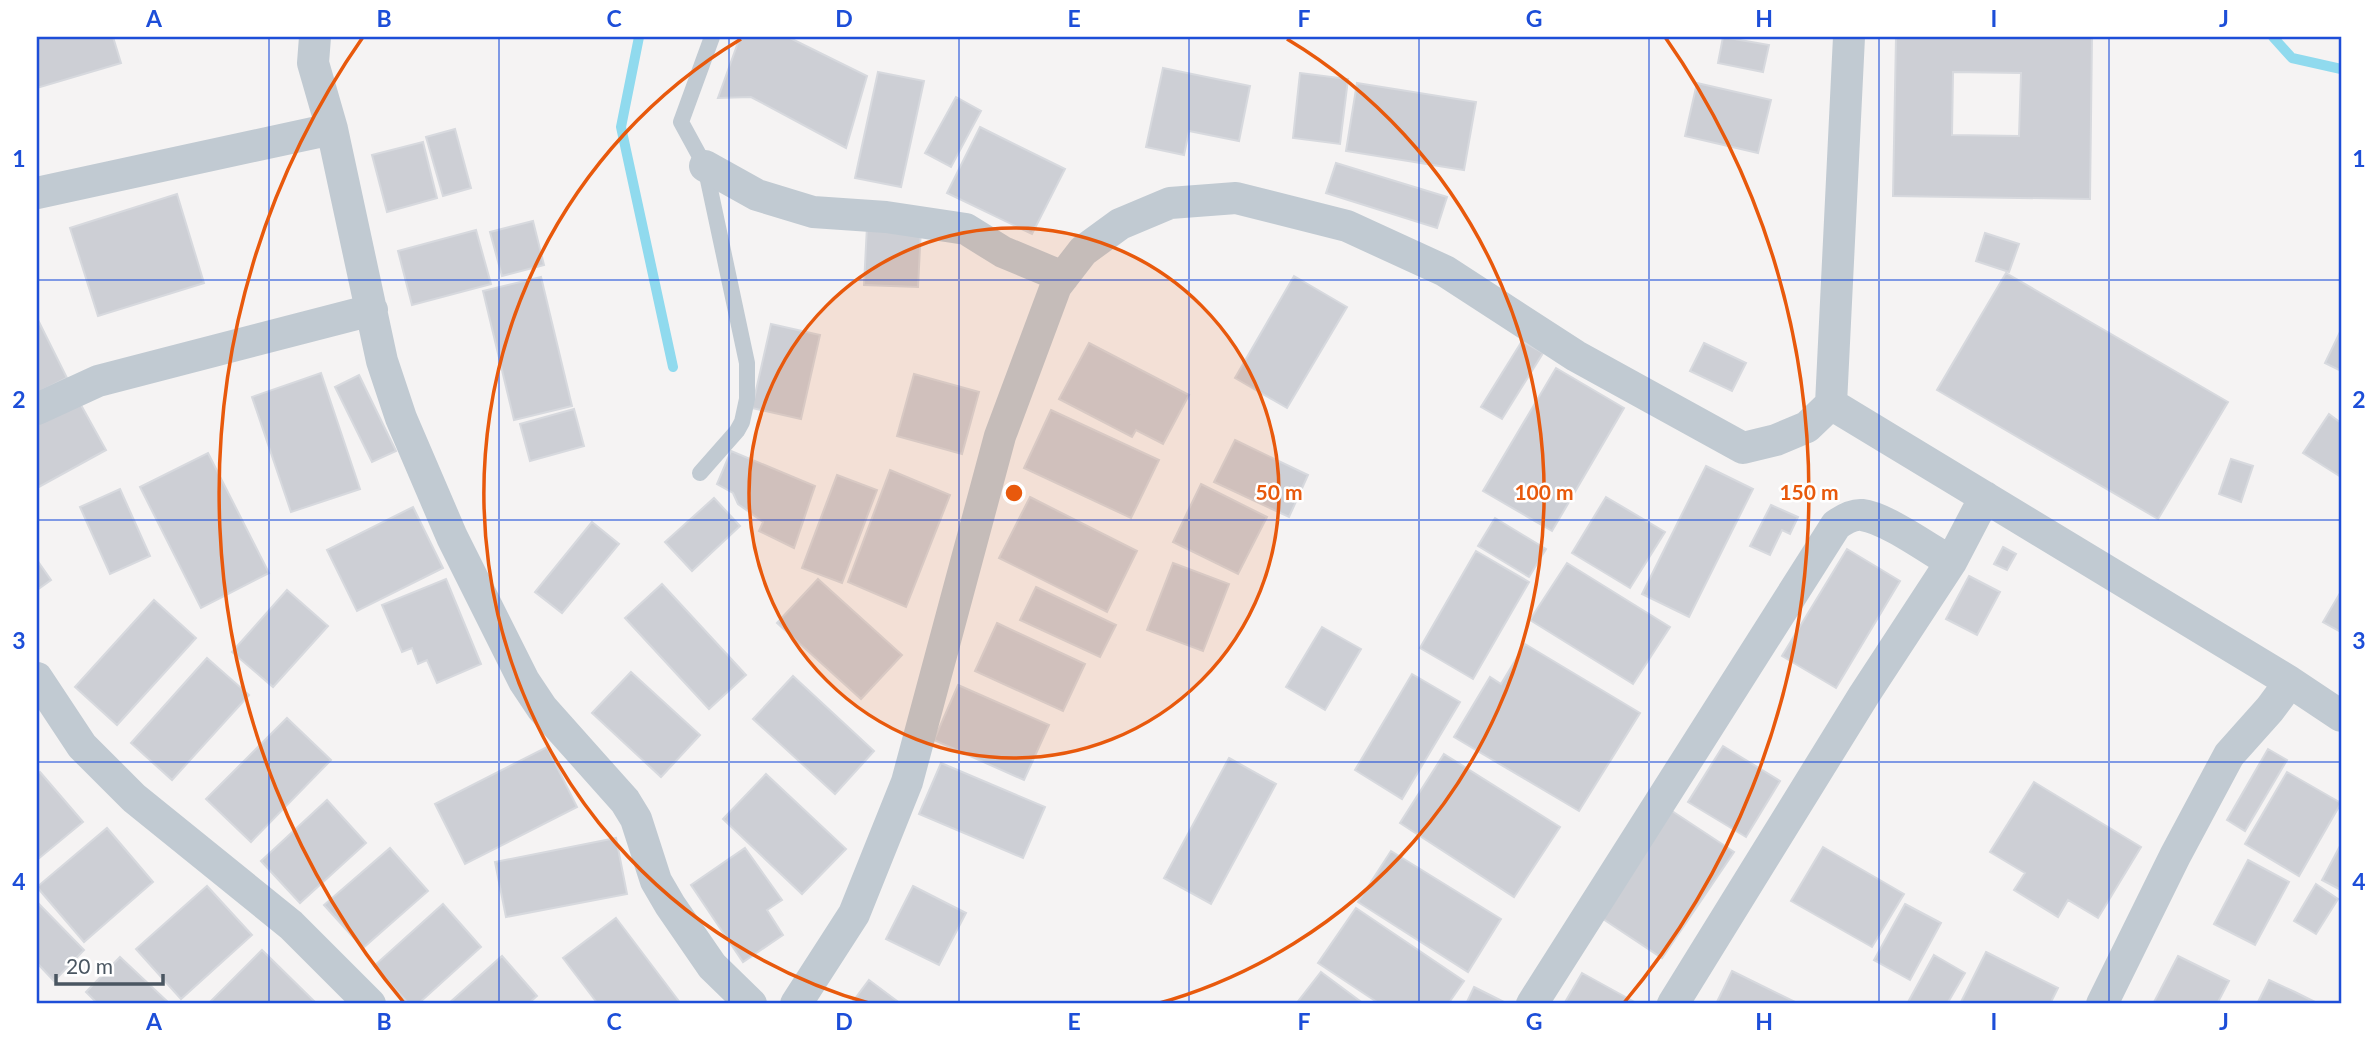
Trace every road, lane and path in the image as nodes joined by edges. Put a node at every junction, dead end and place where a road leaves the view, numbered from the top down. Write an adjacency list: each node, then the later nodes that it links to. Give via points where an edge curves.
1 (315, 37): 4 (street, via 313,63)
2 (712, 37): 5 (lane, via 681,122)
3 (1849, 37): 9 (street)
4 (332, 129): 6 (street); 8 (street)
5 (705, 166): 7 (street, via 757,195 813,212 966,229 1003,252); 11 (lane, via 746,351 747,398 737,431)
6 (37, 193)
7 (1063, 277): 9 (street, via 1083,251 1120,224 1170,203 1236,198 1347,226 1445,271 1576,356 1743,448 1807,428); 19 (street, via 1000,436 907,782 854,914)
8 (372, 310): 10 (street, via 98,381); 18 (street, via 382,361 401,418 508,652 542,708 625,801 670,905 712,966)
9 (1831, 404): 12 (street)
10 (37, 409)
11 (701, 473)
12 (1985, 497): 13 (street); 15 (street)
13 (1951, 562): 20 (street, via 1896,528 1861,515 1836,525); 21 (street)
14 (37, 678): 17 (street, via 82,746 134,798 291,925)
15 (2290, 682): 16 (street); 22 (street, via 2230,755)
16 (2341, 716)
17 (370, 1004)
18 (751, 1004)
19 (796, 1004)
20 (1532, 1004)
21 (1673, 1004)
22 (2102, 1004)

